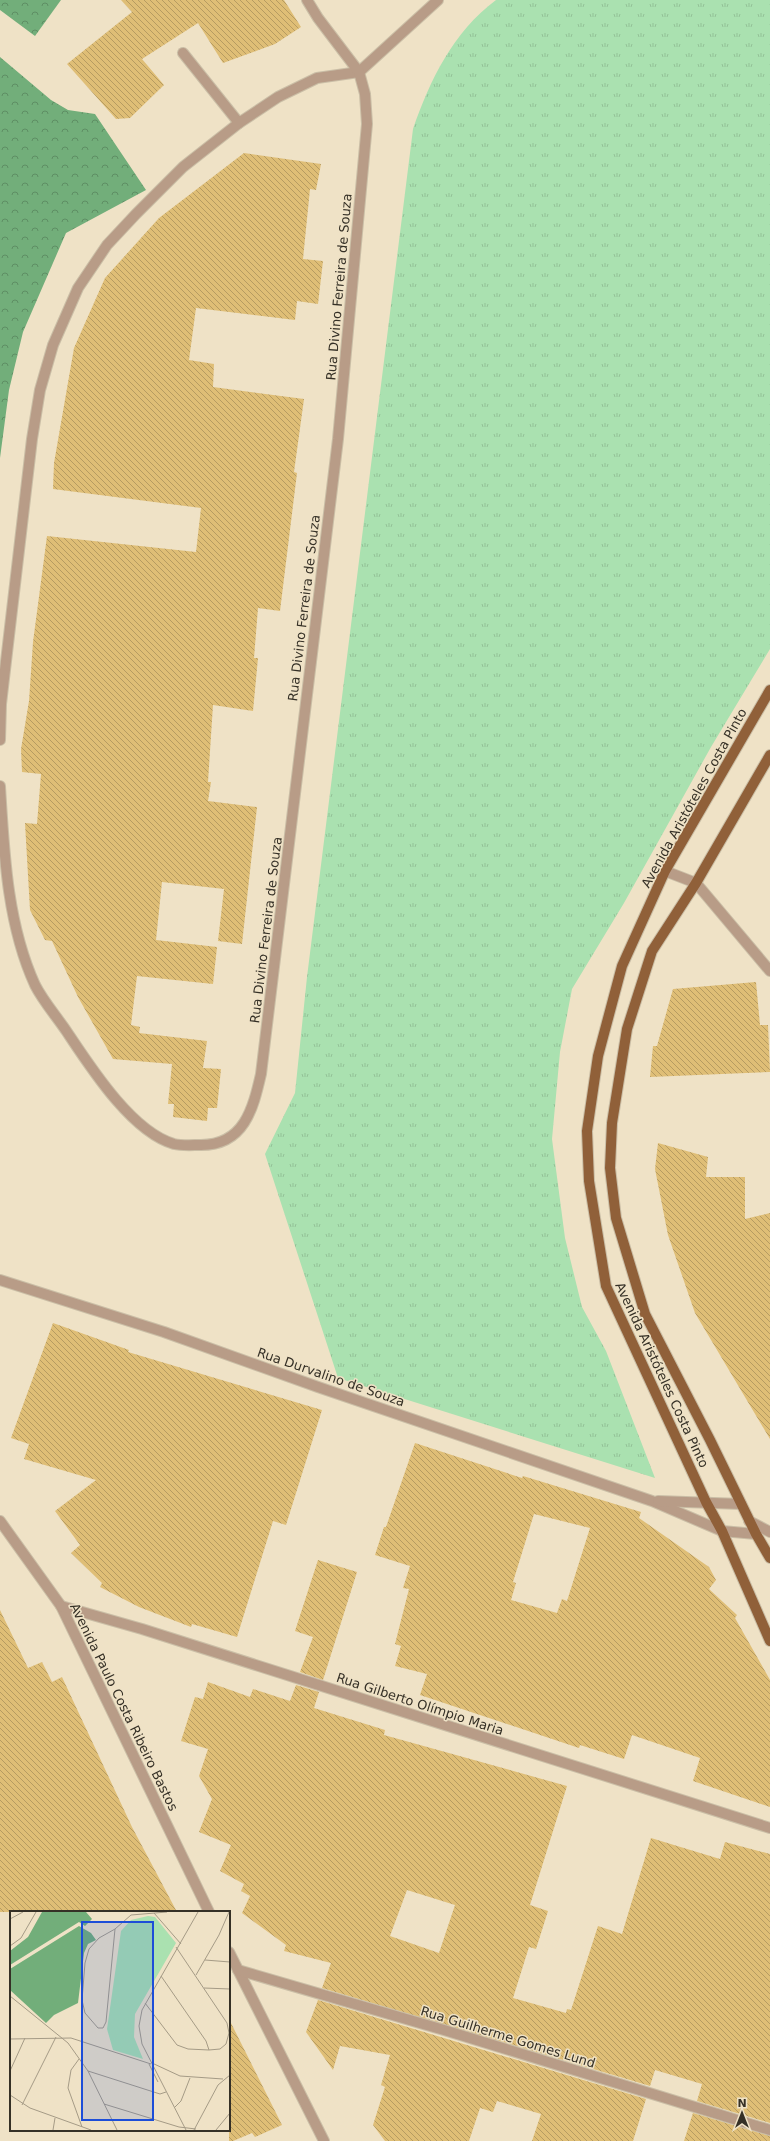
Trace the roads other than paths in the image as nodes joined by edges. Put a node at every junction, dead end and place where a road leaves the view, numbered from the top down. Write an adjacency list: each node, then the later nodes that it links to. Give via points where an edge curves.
1 (307, 0): 4 (street)
2 (438, 0): 4 (street)
3 (183, 53): 5 (street)
4 (359, 72): 5 (street, via 317,78 278,96); 9 (street, Rua Divino Ferreira de Souza, via 365,94 367,124 356,255 338,440 297,782 261,1074 254,1103 244,1123 229,1140 212,1145 175,1144 159,1138 140,1124 108,1090 35,985 12,918 3,842)
5 (239, 123): 7 (street, via 183,167 107,245 78,288 53,344 40,390 32,439 1,704)
6 (770, 690): 10 (main road, Avenida Aristóteles Costa Pinto)
7 (0, 740)
8 (770, 755): 11 (main road, Avenida Aristóteles Costa Pinto)
9 (0, 786)
10 (665, 871): 11 (street); 15 (main road, Avenida Aristóteles Costa Pinto, via 622,966 598,1056 587,1131 589,1181 606,1286)
11 (696, 883): 12 (street); 16 (main road, Avenida Aristóteles Costa Pinto, via 652,951 627,1029 612,1123 610,1168 616,1218 645,1314)
12 (770, 971)
13 (0, 1280): 14 (street, Rua Durvalino de Souza, via 164,1332)
14 (652, 1500): 15 (street, Rua Durvalino de Souza); 19 (street, Rua Durvalino de Souza)
15 (706, 1502): 16 (street, Rua Durvalino de Souza); 19 (main road, Avenida Aristóteles Costa Pinto)
16 (741, 1504): 18 (main road, Avenida Aristóteles Costa Pinto)
17 (0, 1521): 23 (street, Avenida Paulo Costa Ribeiro Bastos)
18 (749, 1521): 20 (street); 21 (main road, Avenida Aristóteles Costa Pinto)
19 (722, 1531): 21 (street, Rua Durvalino de Souza); 24 (main road, Avenida Aristóteles Costa Pinto)
20 (770, 1532)
21 (756, 1534): 22 (main road, Avenida Aristóteles Costa Pinto)
22 (770, 1558)
23 (61, 1606): 25 (street, Rua Gilberto Olímpio Maria, via 142,1629); 26 (street, Avenida Paulo Costa Ribeiro Bastos)
24 (770, 1641)
25 (770, 1828)
26 (209, 1911)
27 (230, 1954): 28 (street)
28 (238, 1970): 29 (street, Rua Guilherme Gomes Lund); 30 (street)
29 (770, 2130)
30 (324, 2141)

